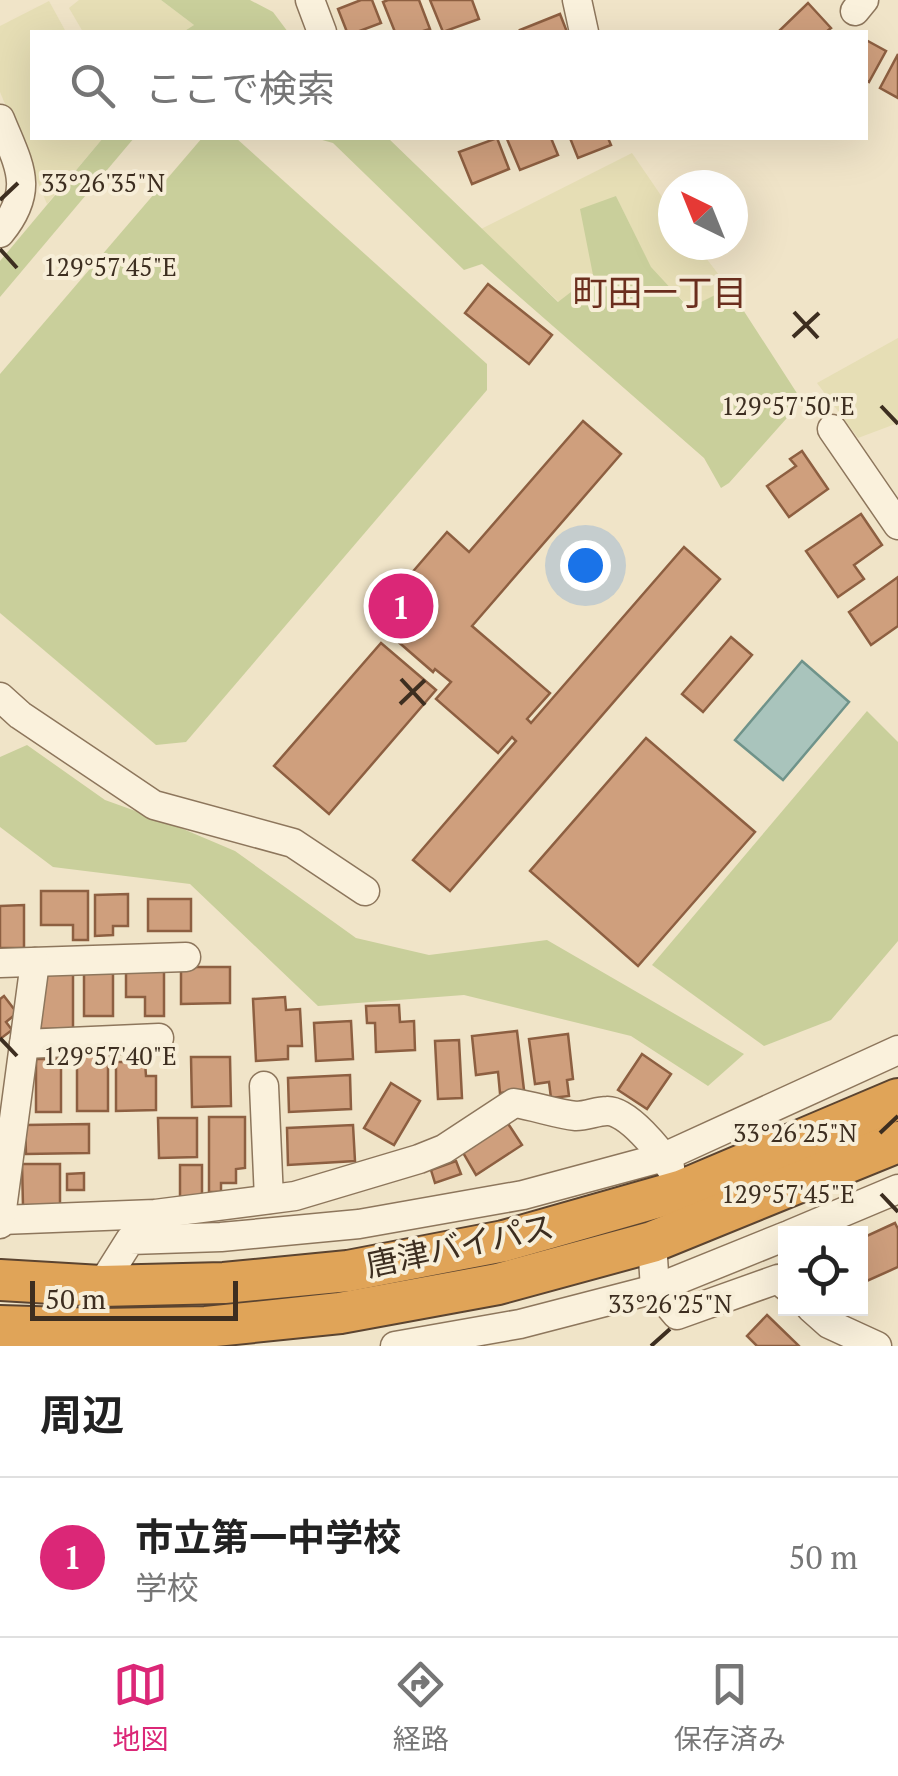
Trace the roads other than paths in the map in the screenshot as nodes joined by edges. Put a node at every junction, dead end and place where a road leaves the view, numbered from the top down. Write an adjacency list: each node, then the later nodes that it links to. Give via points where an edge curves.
1 (310, 0): 3 (street)
2 (577, 0): 4 (street)
3 (321, 30)
4 (584, 30)
5 (0, 119): 6 (street)
6 (13, 152): 7 (street); 8 (street, via 23,177 19,203)
7 (0, 183)
8 (0, 233)
9 (832, 429): 10 (street)
10 (898, 524)
11 (0, 697): 12 (street, via 154,804 293,842)
12 (365, 891)
13 (186, 957): 15 (street)
14 (0, 962): 15 (street)
15 (35, 962): 17 (street)
16 (159, 1038): 17 (street)
17 (24, 1044): 22 (street)
18 (898, 1050): 23 (street)
19 (264, 1086): 25 (street)
20 (898, 1100): 23 (highway, 唐津バイパス)
21 (898, 1142): 29 (highway, 唐津バイパス)
22 (3, 1174): 26 (street)
23 (673, 1174): 25 (street, via 626,1117 611,1110 573,1116 514,1103 419,1159); 31 (highway, 唐津バイパス, via 504,1241 348,1271 224,1283)
24 (898, 1190): 27 (street)
25 (269, 1200): 26 (street)
26 (1, 1222)
27 (810, 1226)
28 (778, 1239): 32 (street)
29 (652, 1242): 32 (street); 35 (highway, 唐津バイパス, via 498,1284 340,1313)
30 (778, 1278): 32 (street, via 677,1314)
31 (0, 1280)
32 (655, 1289): 36 (street, via 520,1324)
33 (820, 1316): 37 (street)
34 (0, 1326): 35 (highway, 唐津バイパス)
35 (108, 1338)
36 (395, 1346)
37 (877, 1346)

